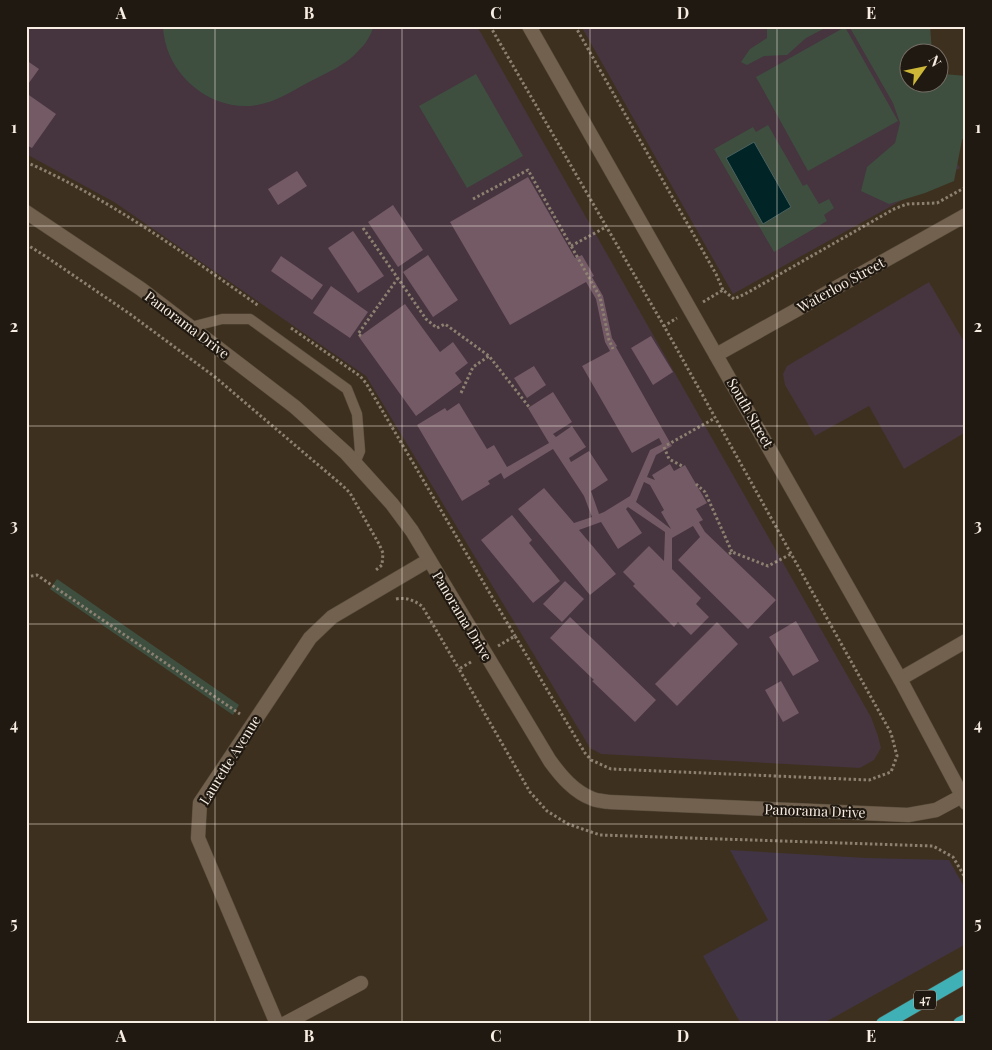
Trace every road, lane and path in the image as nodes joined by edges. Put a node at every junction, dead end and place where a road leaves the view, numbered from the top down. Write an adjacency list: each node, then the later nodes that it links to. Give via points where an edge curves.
1 (490, 26): 8 (path)
2 (530, 26): 14 (street, South Street)
3 (575, 26): 13 (path)
4 (966, 187): 13 (path, via 937,203 907,204 894,209 745,294 734,298)
5 (473, 199): 11 (path, via 528,170)
6 (26, 212): 16 (street, Panorama Drive, via 141,289)
7 (966, 215): 19 (street, Waterloo Street)
8 (606, 227): 11 (path); 15 (path)
9 (363, 228): 12 (path)
10 (26, 244): 30 (path, via 130,314 215,377 343,486 383,553 382,565 372,573)
11 (571, 246): 18 (path, via 600,297)
12 (398, 278): 17 (path, via 358,334); 20 (path, via 426,319 437,328 445,324)
13 (723, 290): 14 (path)
14 (691, 309): 15 (path); 19 (street, South Street)
15 (664, 326): 23 (path)
16 (191, 327): 24 (street, Panorama Drive, via 295,407); 24 (lane, via 222,319 250,319 347,389 357,414 360,451)
17 (361, 336)
18 (613, 349)
19 (716, 355): 34 (street, South Street)
20 (489, 356): 21 (path, via 473,367); 22 (path)
21 (461, 393)
22 (530, 407)
23 (715, 418): 25 (path, via 665,446 669,459); 27 (path)
24 (354, 463): 28 (street, Panorama Drive, via 392,504)
25 (682, 466)
26 (696, 484): 27 (path, via 705,492 730,553 768,566)
27 (791, 554): 32 (path, via 892,733 897,756 891,772 869,780 611,769 591,760 515,636)
28 (429, 560): 30 (street, Laurette Avenue); 32 (street, Panorama Drive)
29 (26, 577): 35 (path, via 37,575)
30 (381, 588): 33 (path, via 390,602 403,598 422,606); 35 (street, Laurette Avenue, via 332,617 310,638)
31 (966, 641): 34 (street)
32 (485, 654): 33 (path); 36 (street, Panorama Drive, via 560,776 593,799 908,815 936,810)
33 (459, 669): 37 (path, via 530,792 547,811 568,824 600,835 933,846 953,857)
34 (900, 679): 36 (street, South Street)
35 (253, 723): 41 (street, Laurette Avenue, via 200,803 198,838)
36 (964, 799)
37 (966, 879)
38 (966, 976): 43 (highway, 47)
39 (360, 983): 42 (street)
40 (966, 1021): 44 (highway)
41 (277, 1024)
42 (284, 1024)
43 (883, 1024)
44 (960, 1024)

